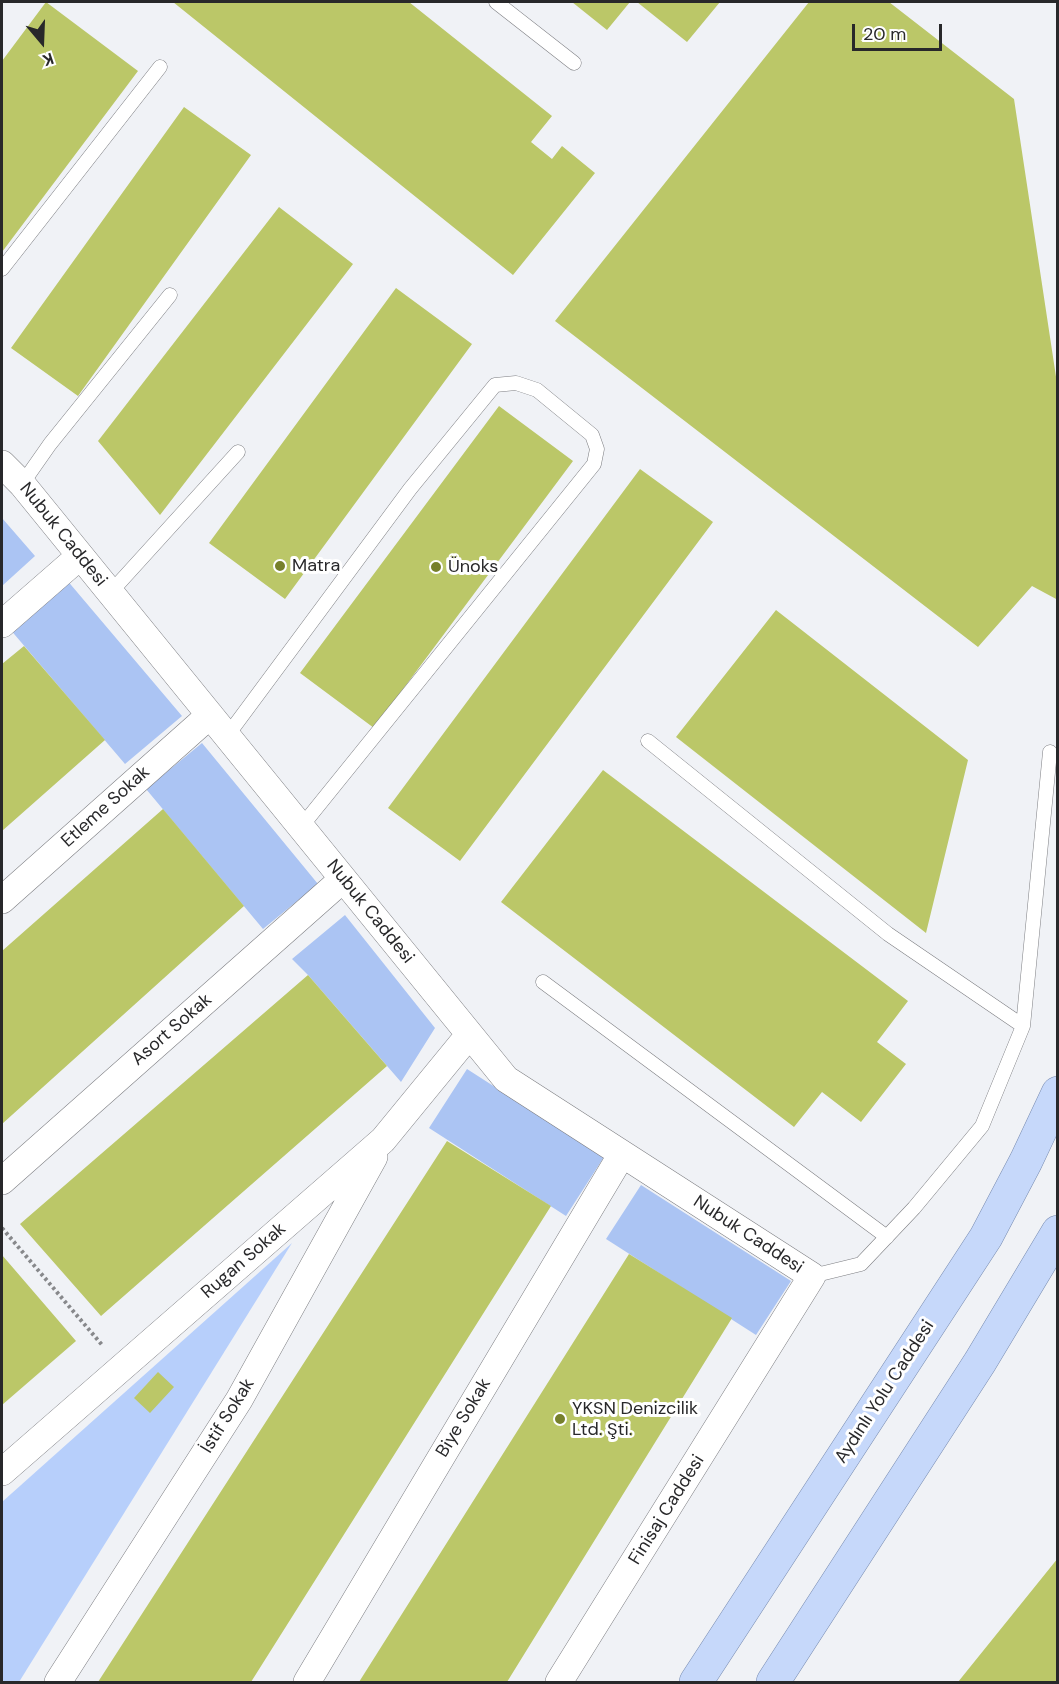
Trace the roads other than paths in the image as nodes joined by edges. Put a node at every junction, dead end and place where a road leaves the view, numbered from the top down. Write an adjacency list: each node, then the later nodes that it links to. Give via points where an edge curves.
1 (496, 2): 2 (lane)
2 (574, 63)
3 (160, 67): 4 (lane)
4 (2, 269)
5 (170, 295): 8 (lane)
6 (238, 452): 10 (lane)
7 (2, 464): 8 (street, Nubuk Caddesi)
8 (22, 484): 9 (street, Nubuk Caddesi)
9 (80, 556): 10 (street, Nubuk Caddesi); 11 (street)
10 (110, 593): 12 (street, Nubuk Caddesi)
11 (2, 624)
12 (210, 715): 13 (street, Nubuk Caddesi); 18 (street, Etleme Sokak)
13 (227, 736): 16 (street, Nubuk Caddesi); 16 (lane, via 410,489 495,385 516,382 537,390 592,435 597,449 594,464)
14 (648, 741): 20 (lane, via 888,934)
15 (1050, 752): 20 (lane)
16 (301, 827): 17 (street, Nubuk Caddesi)
17 (343, 879): 21 (street, Nubuk Caddesi); 25 (street, Asort Sokak)
18 (2, 900)
19 (543, 982): 27 (lane)
20 (1023, 1026): 27 (lane, via 982,1126)
21 (469, 1035): 23 (street, Rugan Sokak); 24 (street, Nubuk Caddesi, via 506,1079)
22 (1058, 1093): 33 (main road, Aydınlı Yolu Caddesi, via 986,1237)
23 (383, 1140): 29 (street, Rugan Sokak); 30 (street, İstif Sokak, via 239,1400)
24 (622, 1154): 28 (street, Nubuk Caddesi); 31 (street, Biye Sokak)
25 (2, 1181)
26 (1058, 1232): 34 (main road, via 980,1362)
27 (886, 1237): 28 (lane, via 861,1264)
28 (812, 1276): 32 (street, Finisaj Caddesi)
29 (2, 1472)
30 (58, 1683)
31 (307, 1683)
32 (560, 1683)
33 (696, 1683)
34 (773, 1683)

